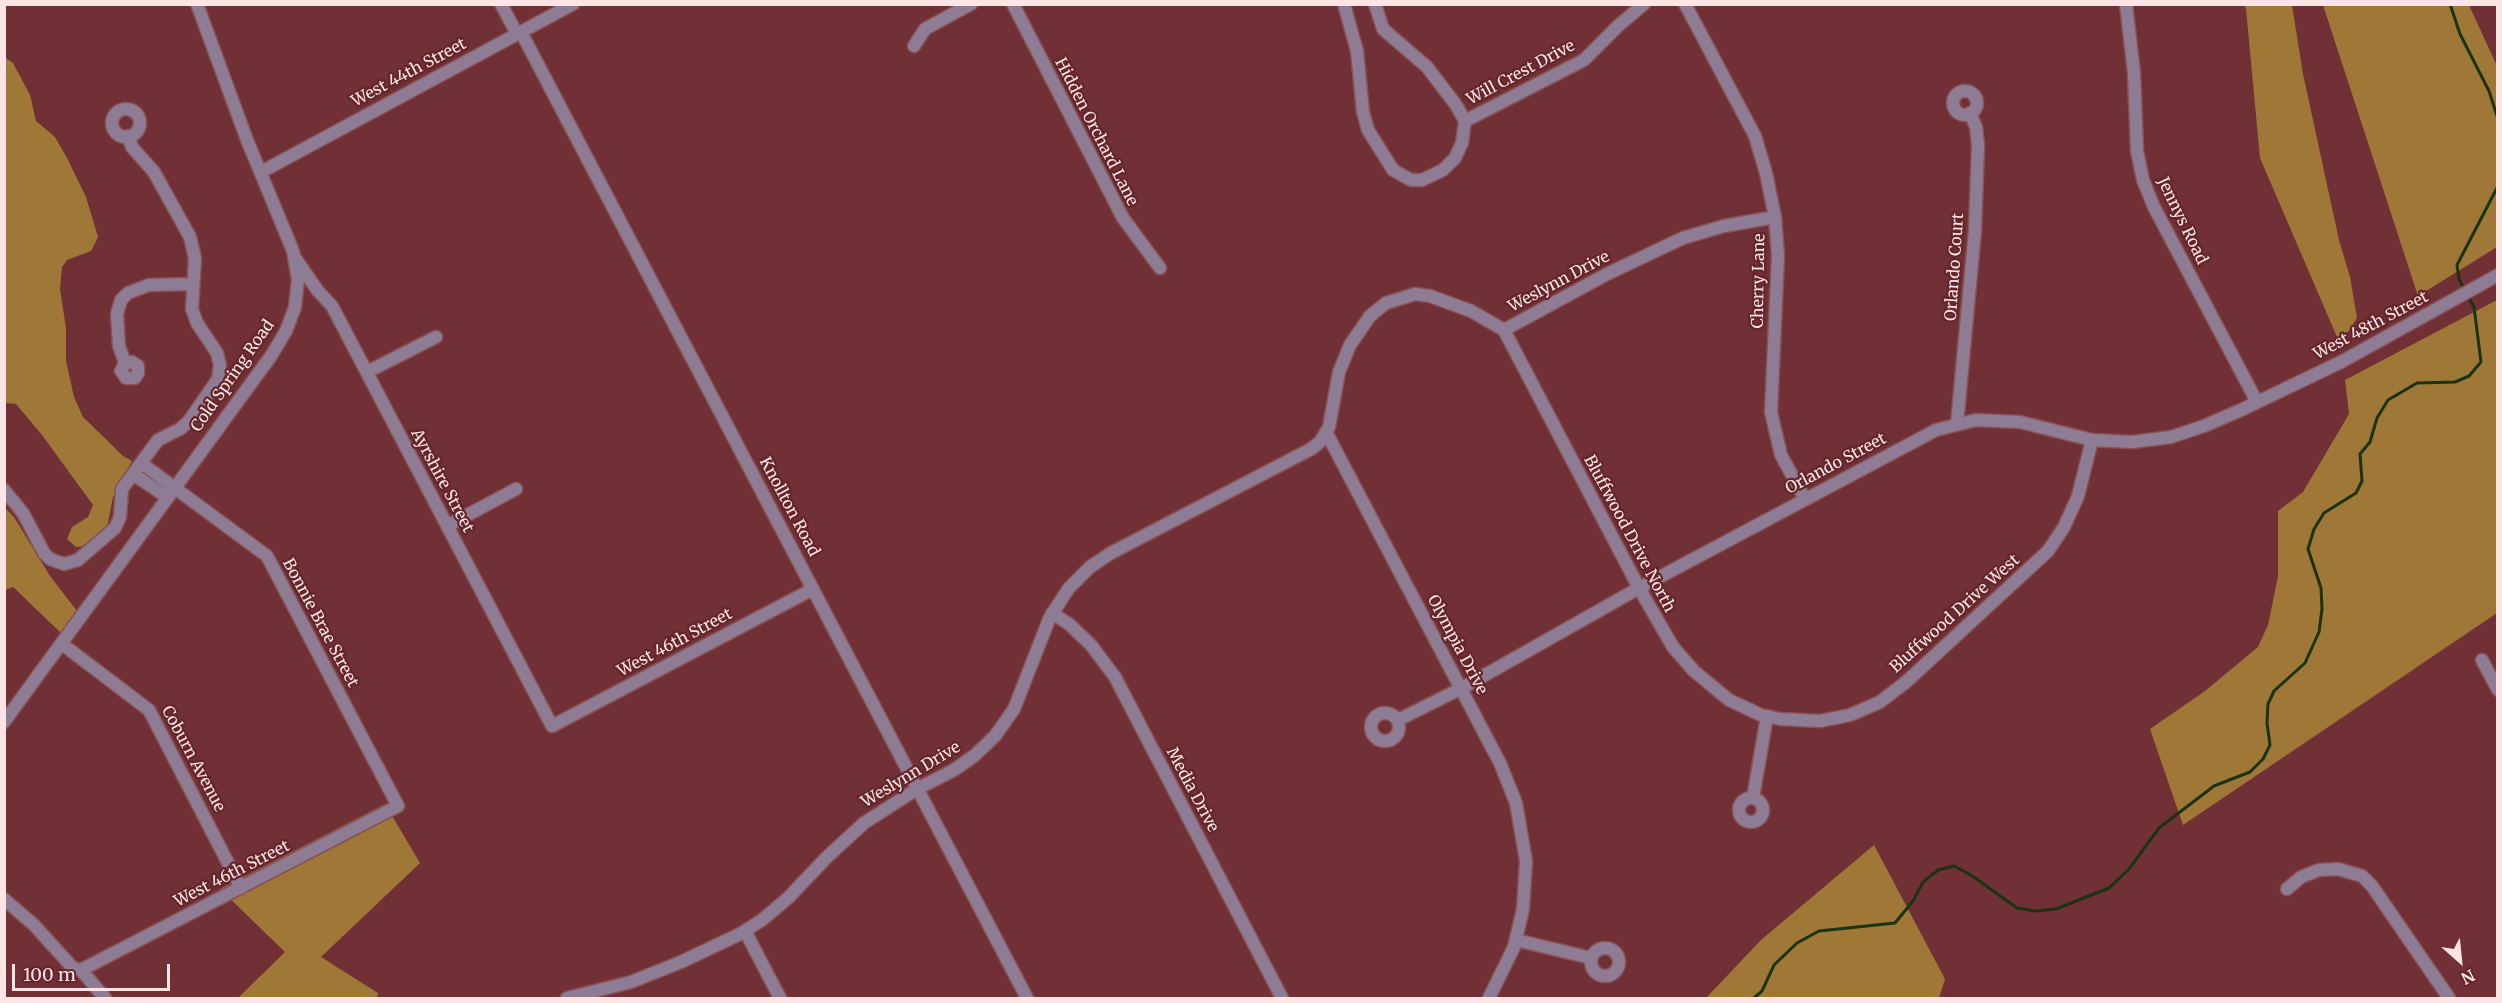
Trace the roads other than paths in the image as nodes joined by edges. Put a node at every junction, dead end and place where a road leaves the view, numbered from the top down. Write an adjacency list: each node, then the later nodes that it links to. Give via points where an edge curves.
1 (197, 4): 16 (street, Cold Spring Road)
2 (501, 4): 11 (street, Knollton Road)
3 (573, 4): 11 (street, West 44th Street)
4 (971, 4): 12 (street, via 925,29)
5 (1013, 4): 19 (street, Hidden Orchard Lane, via 1123,218)
6 (1344, 4): 14 (street, via 1359,62 1364,119 1394,170 1416,181 1443,170 1455,158)
7 (1375, 4): 14 (street, via 1383,29 1426,67)
8 (1644, 4): 14 (street, Will Crest Drive, via 1584,60)
9 (1685, 4): 17 (street, Cherry Lane, via 1755,136)
10 (2126, 4): 26 (street, Jennys Road, via 2137,152 2143,180)
11 (519, 33): 16 (street, West 44th Street); 39 (street, Knollton Road)
12 (914, 46)
13 (1970, 114): 27 (street, Orlando Court, via 1978,145 1975,230)
14 (1466, 121)
15 (128, 136): 21 (street, via 187,229 194,253)
16 (261, 172): 18 (street, Cold Spring Road)
17 (1775, 217): 22 (street, Weslynn Drive, via 1683,238); 36 (street, Cherry Lane, via 1778,282 1771,412 1781,455)
18 (295, 258): 25 (street, Ayrshire Street, via 332,306); 32 (street, Cold Spring Road, via 297,300 286,331)
19 (1160, 268)
20 (2498, 275): 26 (street, West 48th Street, via 2341,362)
21 (192, 284): 24 (street, via 149,285 121,300 117,314); 30 (street, via 194,314 217,353 219,374 189,421 158,440)
22 (1504, 330): 28 (street, Weslynn Drive, via 1467,309 1420,294 1390,300 1367,320 1350,345); 38 (street, Bluffwood Drive North)
23 (436, 337): 25 (street)
24 (124, 363)
25 (367, 372): 37 (street, Ayrshire Street)
26 (2257, 402): 29 (street, Orlando Street, via 2171,436 2132,442)
27 (1957, 424): 29 (street, Orlando Street, via 1976,420 2020,422); 36 (street, Orlando Street, via 1921,436)
28 (1326, 432): 40 (street, Weslynn Drive, via 1311,449 1102,558 1069,588); 43 (street, Olympia Drive)
29 (2092, 440): 45 (street, Bluffwood Drive West, via 2078,496 2048,551 1906,682 1880,702 1836,718 1806,722)
30 (141, 463): 31 (street); 32 (street, Bonnie Brae Street)
31 (133, 474): 34 (street, via 121,495 115,528 68,564 56,563 46,556 21,509); 35 (street)
32 (175, 487): 35 (street, Cold Spring Road); 51 (street, Bonnie Brae Street, via 267,556)
33 (516, 489): 37 (street)
34 (4, 490)
35 (167, 497): 41 (street, Cold Spring Road)
36 (1805, 499): 38 (street, Orlando Street)
37 (447, 526): 48 (street, Ayrshire Street)
38 (1639, 588): 43 (street, Orlando Street); 45 (street, Bluffwood Drive North, via 1667,638 1694,671 1729,700)
39 (813, 589): 48 (street, West 46th Street); 49 (street, Knollton Road)
40 (1052, 613): 49 (street, Weslynn Drive, via 1019,700 1001,729 963,765); 63 (street, Media Drive, via 1091,645 1115,677)
41 (62, 644): 47 (street, Cold Spring Road); 52 (street, Coburn Avenue, via 149,710)
42 (2482, 660): 44 (street)
43 (1462, 688): 46 (street, Orlando Street); 56 (street, Olympia Drive, via 1504,771 1520,817 1526,880)
44 (2498, 690)
45 (1767, 716): 50 (street)
46 (1398, 720)
47 (4, 722)
48 (552, 726)
49 (917, 789): 55 (street, Weslynn Drive, via 852,832 788,898); 62 (street, Knollton Road)
50 (1753, 798)
51 (398, 806): 52 (street, West 46th Street)
52 (241, 888): 58 (street, West 46th Street)
53 (2287, 889): 65 (street, via 2301,877 2319,870 2338,869 2362,876)
54 (4, 898): 58 (street, via 73,968)
55 (745, 931): 60 (street, Weslynn Drive, via 631,982); 61 (street)
56 (1516, 940): 57 (street); 64 (street, Olympia Drive)
57 (1592, 958)
58 (81, 970): 59 (street)
59 (105, 999)
60 (567, 999)
61 (780, 999)
62 (1027, 999)
63 (1282, 999)
64 (1489, 999)
65 (2449, 999)

